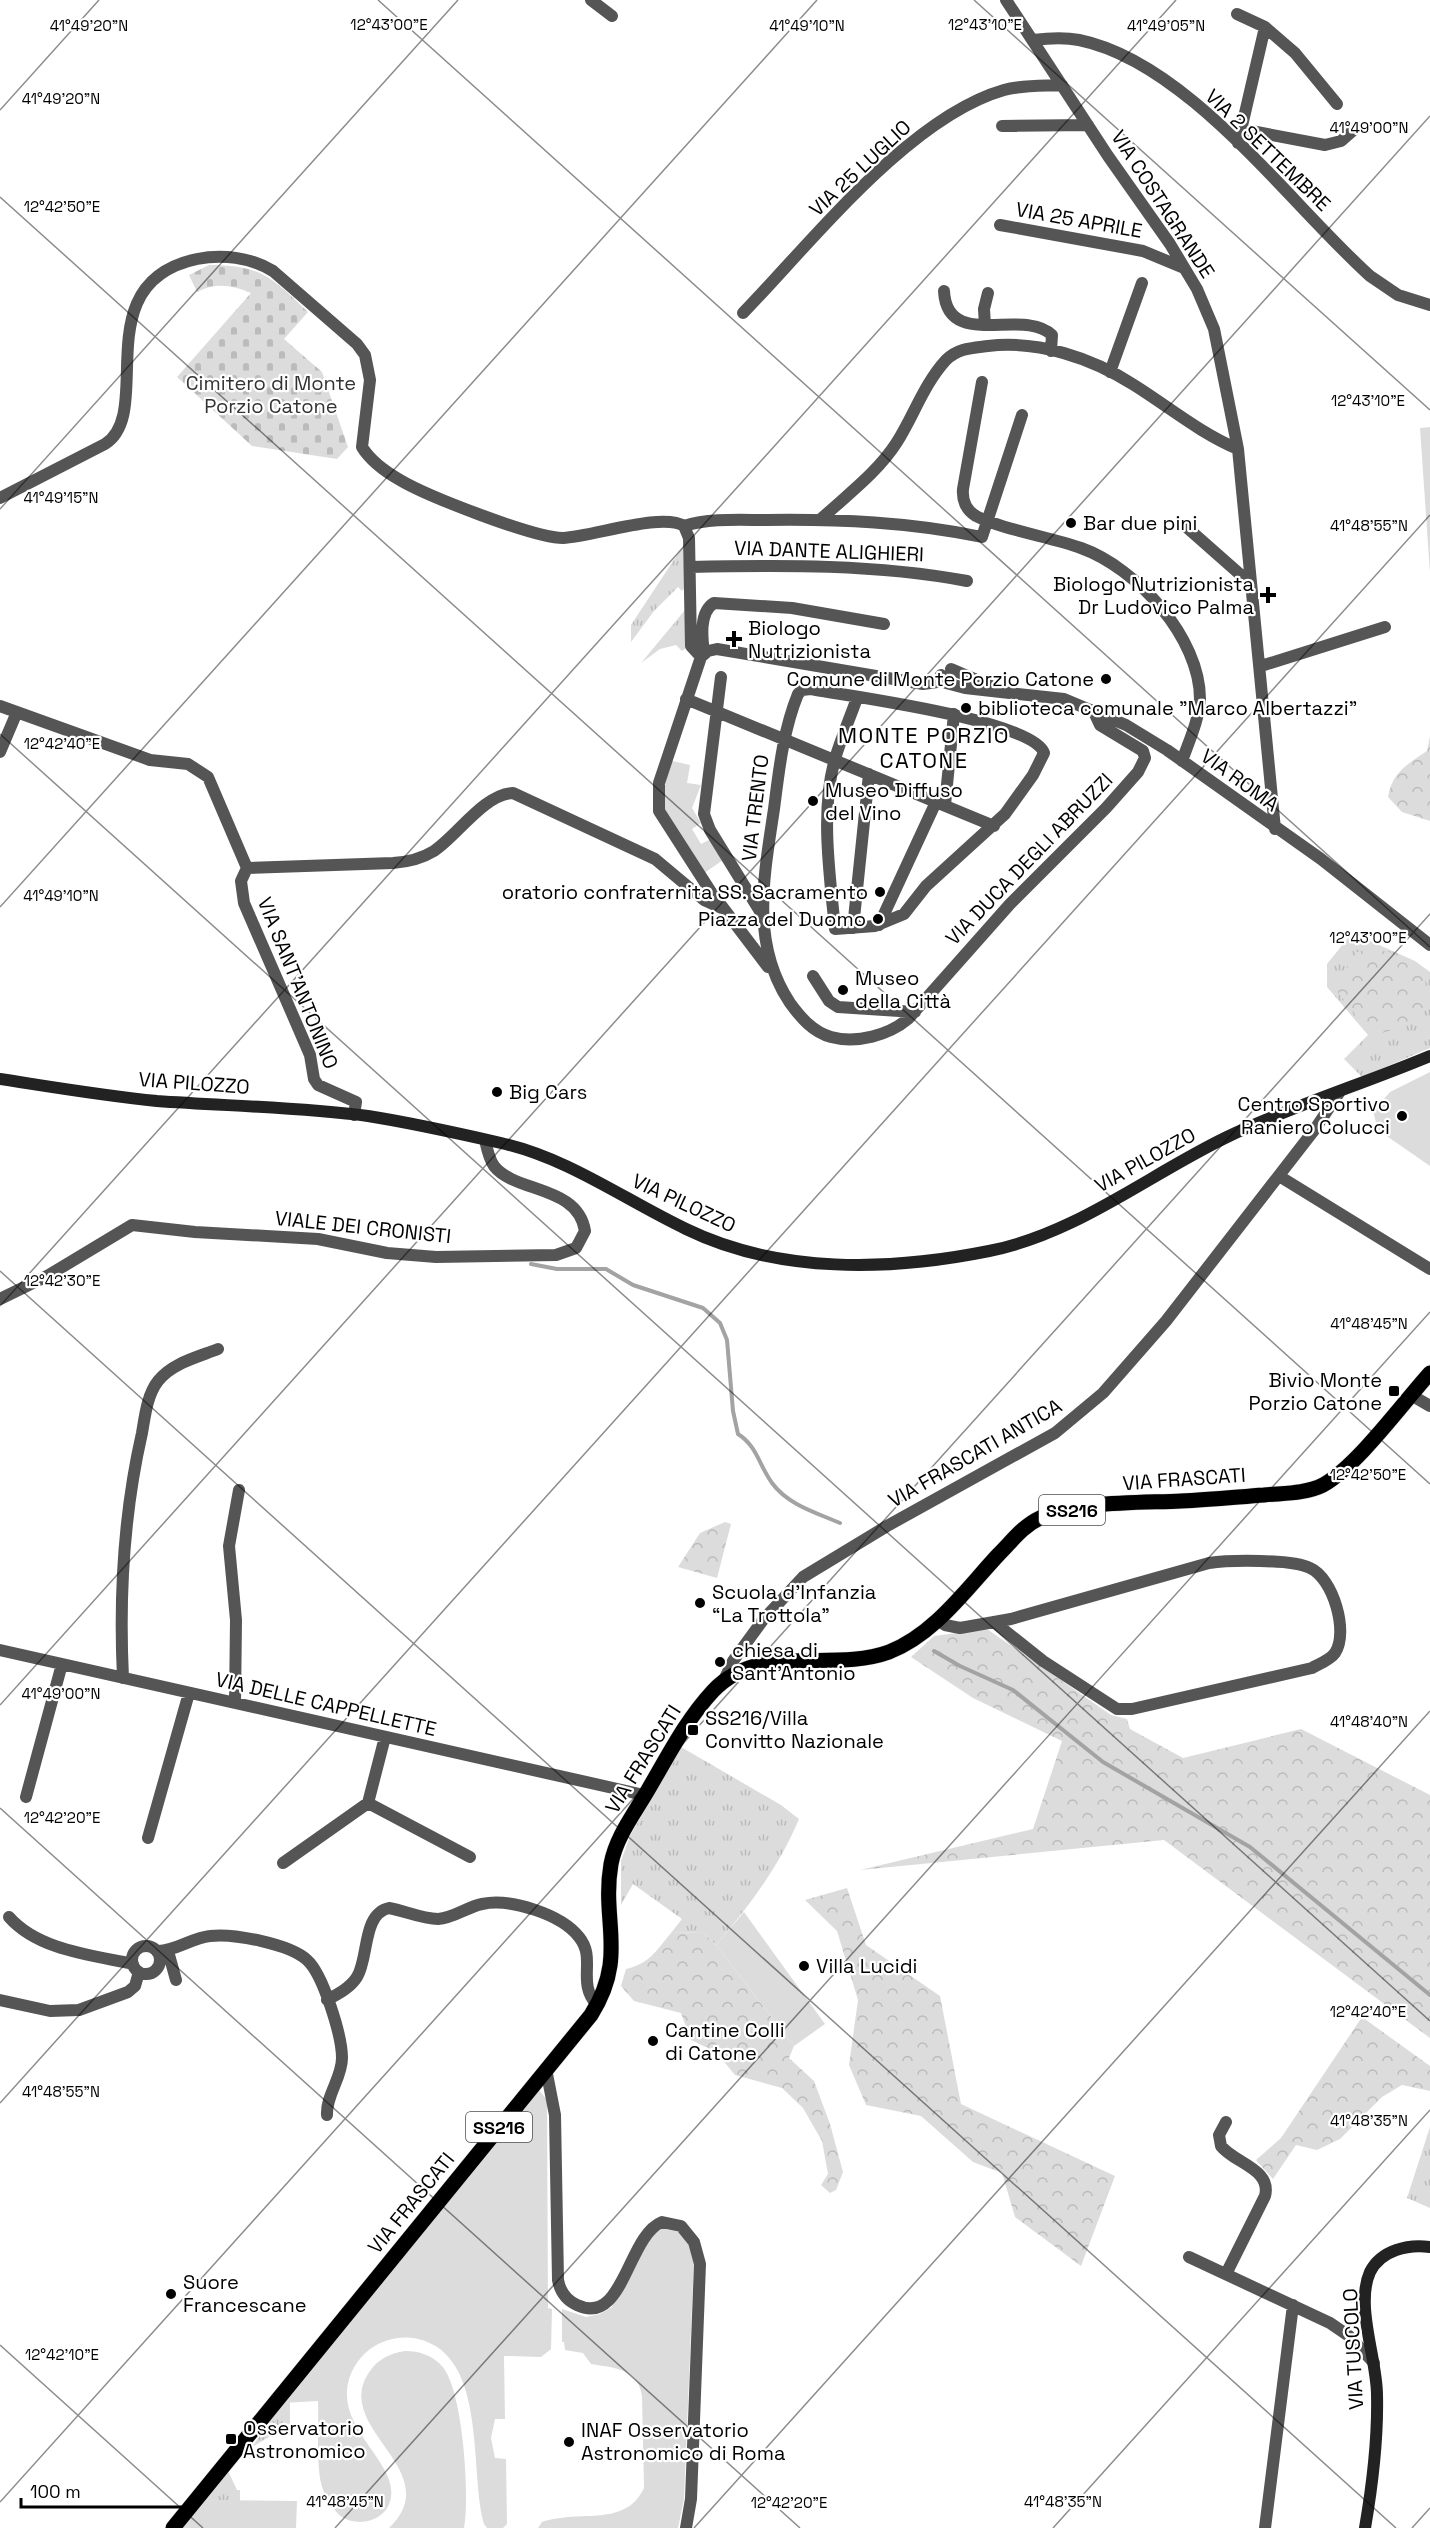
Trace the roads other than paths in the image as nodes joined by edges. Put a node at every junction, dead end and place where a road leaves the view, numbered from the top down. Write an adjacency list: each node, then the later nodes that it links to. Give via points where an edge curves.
1 (591, 0): 4 (street)
2 (1006, 0): 6 (street, VIA COSTAGRANDE)
3 (1237, 14): 5 (street)
4 (612, 16)
5 (1265, 27): 8 (street, via 1295,52); 12 (street)
6 (1034, 40): 7 (street, VIA COSTAGRANDE); 13 (street, VIA 2 SETTEMBRE, via 1080,40 1136,61)
7 (1062, 85): 9 (street, VIA COSTAGRANDE); 20 (street, VIA 25 LUGLIO, via 1001,91 934,128 868,181)
8 (1337, 104)
9 (1088, 124): 10 (street); 15 (street, VIA COSTAGRANDE)
10 (1002, 126)
11 (1357, 127): 12 (street, via 1341,141 1324,145)
12 (1241, 129): 13 (street)
13 (1238, 142): 19 (street, VIA 2 SETTEMBRE, via 1370,276 1398,295)
14 (1000, 225): 15 (street, VIA 25 APRILE, via 1143,251)
15 (1184, 268): 26 (street, VIA COSTAGRANDE, via 1217,338)
16 (1142, 283): 23 (street)
17 (944, 291): 21 (street, via 952,314 968,324)
18 (988, 293): 21 (street)
19 (1430, 305)
20 (743, 313)
21 (985, 325): 22 (street, via 1014,324 1045,330 1053,338)
22 (1051, 351): 23 (street); 28 (street, via 1005,344 964,349 952,355 931,381 888,455)
23 (1110, 372): 26 (street, via 1211,437)
24 (982, 382): 29 (street, via 963,497 972,513)
25 (1022, 415): 29 (street)
26 (1238, 449): 34 (street, VIA COSTAGRANDE)
27 (0, 498): 31 (street, via 105,444 118,433 123,417 131,325 141,296 159,274 187,262 221,257 255,262 280,276 363,351 370,375 362,447 389,473 412,486 548,537 574,537 666,521)
28 (821, 519): 29 (street, via 926,526 982,537); 31 (street, via 710,520)
29 (988, 520): 50 (street, via 1095,554 1124,570 1154,598 1182,641 1198,685 1198,714)
30 (1183, 524): 34 (street)
31 (684, 526): 32 (street, via 689,538)
32 (690, 567): 33 (street, VIA DANTE ALIGHIERI, via 776,565 897,570); 37 (street, via 691,646)
33 (967, 581)
34 (1251, 584): 38 (street, VIA COSTAGRANDE)
35 (884, 624): 37 (street, via 801,609 717,603 705,612)
36 (1385, 627): 38 (street)
37 (702, 655): 41 (street); 43 (street, VIA ROMA, via 717,649 923,684 946,676 1006,692 1064,699)
38 (1261, 666): 54 (street, VIA COSTAGRANDE)
39 (722, 677): 45 (street)
40 (857, 698): 46 (street); 47 (street, VIA TRENTO, via 802,690); 49 (street)
41 (686, 699): 45 (street); 56 (street, via 658,786 658,808)
42 (0, 706): 44 (street)
43 (1094, 710): 50 (street, VIA ROMA, via 1142,734); 64 (street, VIA DUCA DEGLI ABRUZZI, via 1100,726 1143,751 1143,765 1096,819 1003,911)
44 (17, 712): 48 (street); 55 (street, via 150,760 188,764 208,777)
45 (716, 712): 47 (street); 57 (street, via 704,814)
46 (954, 714): 52 (street, via 949,772); 53 (street, via 1014,734 1038,744 1044,751 1026,786)
47 (783, 739): 49 (street); 57 (street, VIA TRENTO)
48 (0, 752)
49 (834, 760): 51 (street); 59 (street, via 827,851 835,929)
50 (1182, 761): 54 (street, VIA ROMA)
51 (868, 774): 52 (street); 59 (street)
52 (940, 803): 53 (street); 58 (street)
53 (994, 826): 58 (street, via 926,886 904,914)
54 (1275, 830): 61 (street, VIA ROMA, via 1321,859)
55 (247, 868): 56 (street, VIA SANT'ANTONINO, via 416,860 439,848 496,798 513,793 655,859 704,900); 68 (street, VIA SANT'ANTONINO, via 241,881 244,903 310,1054 314,1079 324,1089 356,1102)
56 (724, 909): 62 (street)
57 (763, 916): 60 (street, VIA TRENTO)
58 (879, 925): 59 (street)
59 (853, 928)
60 (764, 935): 62 (street, VIA DUCA DEGLI ABRUZZI)
61 (1430, 945)
62 (772, 973): 64 (street, VIA DUCA DEGLI ABRUZZI, via 800,1015 831,1037 885,1033)
63 (813, 976): 64 (street, via 829,1001 838,1007)
64 (915, 1012)
65 (1430, 1056): 67 (main road, VIA PILOZZO)
66 (0, 1079): 68 (main road, VIA PILOZZO, via 133,1098)
67 (1339, 1093): 69 (main road, VIA PILOZZO, via 1223,1139 1037,1238 977,1254 879,1264 798,1261 733,1248 545,1157); 70 (street, VIA FRASCATI ANTICA)
68 (354, 1115): 69 (main road, VIA PILOZZO)
69 (485, 1140): 72 (street, VIALE DEI CRONISTI, via 497,1169 551,1194 578,1213 585,1231 576,1248 562,1254 526,1257 436,1257 387,1253 318,1239 195,1232 137,1224 122,1228 49,1275)
70 (1279, 1176): 71 (street); 83 (street, VIA FRASCATI ANTICA, via 1166,1321 1096,1400 1051,1436 893,1522 804,1577 763,1620)
71 (1430, 1269)
72 (0, 1299)
73 (218, 1349): 82 (street, via 166,1374 156,1384 149,1401 128,1510 121,1627)
74 (1430, 1373): 75 (main road, VIA FRASCATI / SS216)
75 (1411, 1395): 76 (street); 78 (main road, VIA FRASCATI / SS216, via 1346,1468 1310,1490 1114,1504 1039,1519 1013,1539)
76 (1430, 1406)
77 (239, 1490): 85 (street, via 229,1546 236,1620)
78 (937, 1620): 79 (street, via 960,1628); 83 (main road, VIA FRASCATI / SS216, via 909,1642 882,1654 843,1660 761,1663)
79 (994, 1622): 79 (street, via 1227,1560 1307,1566 1320,1573 1328,1583 1342,1633 1333,1656 1312,1668 1132,1709 1117,1709 1043,1661)
80 (0, 1650): 81 (street, VIA DELLE CAPPELLETTE)
81 (62, 1664): 82 (street, VIA DELLE CAPPELLETTE); 88 (street)
82 (123, 1678): 84 (street, VIA DELLE CAPPELLETTE)
83 (723, 1682): 87 (main road, VIA FRASCATI / SS216, via 683,1730)
84 (189, 1693): 85 (street, VIA DELLE CAPPELLETTE); 90 (street)
85 (235, 1703): 86 (street, VIA DELLE CAPPELLETTE)
86 (385, 1737): 87 (street, VIA DELLE CAPPELLETTE); 89 (street)
87 (644, 1795): 99 (main road, VIA FRASCATI / SS216, via 612,1859 611,1963 607,1985)
88 (26, 1797)
89 (368, 1803): 91 (street); 92 (street)
90 (148, 1838)
91 (470, 1857)
92 (283, 1863)
93 (9, 1917): 95 (street, via 35,1937)
94 (163, 1951): 95 (street, via 157,1969 148,1974); 95 (street, via 147,1946 138,1948 133,1955); 96 (street); 98 (street, via 197,1939 222,1936 286,1949 300,1954 312,1965)
95 (136, 1968): 97 (street, via 135,1986 128,1992 79,2010 50,2011)
96 (176, 1980)
97 (0, 2000)
98 (327, 2000): 99 (street, via 357,1977 371,1925 385,1909 440,1918 494,1903 547,1914 576,1934 587,1956 587,1990); 101 (street, via 342,2059)
99 (597, 2005): 100 (main road, VIA FRASCATI / SS216)
100 (546, 2069): 108 (main road, VIA FRASCATI / SS216); 109 (street, via 556,2121 558,2280 566,2297 584,2308 606,2303 619,2288 643,2236 662,2222 681,2226 699,2252 691,2499)
101 (327, 2115)
102 (1226, 2122): 105 (street, via 1219,2135 1221,2146 1259,2174 1266,2187)
103 (1430, 2247): 107 (main road, VIA TUSCOLO, via 1395,2250 1371,2270 1366,2304)
104 (1189, 2257): 105 (street)
105 (1226, 2274): 106 (street)
106 (1293, 2305): 107 (street, via 1342,2330); 110 (street)
107 (1374, 2363): 111 (main road, VIA TUSCOLO, via 1378,2403)
108 (173, 2528)
109 (686, 2528)
110 (1265, 2528)
111 (1365, 2528)

